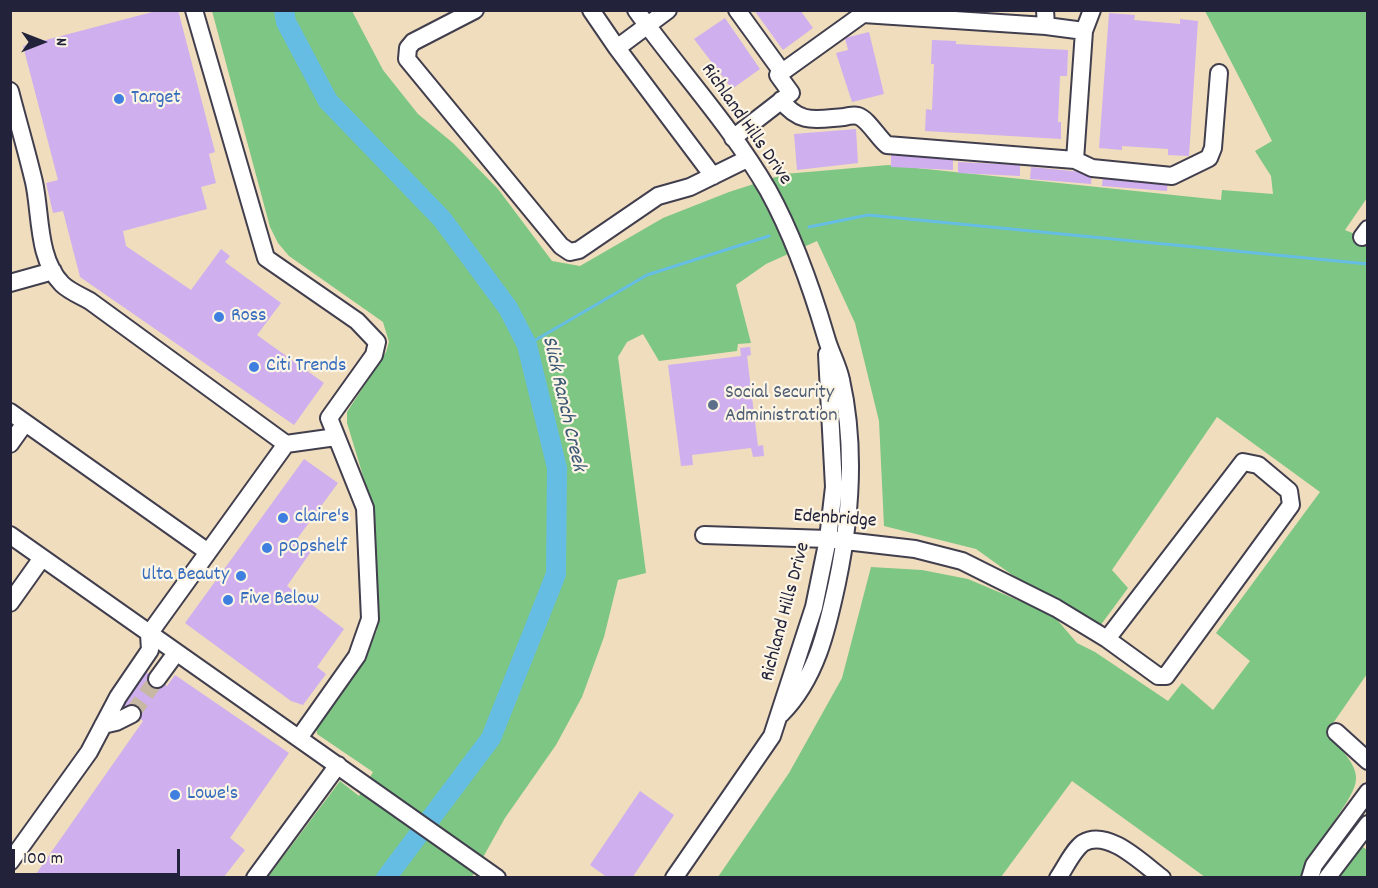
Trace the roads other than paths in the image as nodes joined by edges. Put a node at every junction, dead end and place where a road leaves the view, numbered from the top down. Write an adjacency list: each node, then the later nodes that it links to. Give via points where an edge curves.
1 (194, 10): 26 (street, via 266,258 357,321 377,342 374,355 329,418)
2 (475, 10): 21 (street, via 413,42 407,59 561,246 570,252 579,250 658,196)
3 (591, 10): 13 (street)
4 (636, 10): 11 (street, Richland Hills Drive)
5 (668, 10): 11 (street)
6 (737, 10): 14 (street)
7 (1092, 10): 12 (street)
8 (863, 12): 9 (street); 14 (street)
9 (976, 16): 10 (street)
10 (1046, 18): 12 (street)
11 (647, 26): 13 (street); 18 (street, Richland Hills Drive)
12 (1084, 31): 20 (street)
13 (617, 48): 21 (street)
14 (782, 72): 17 (street, via 778,75 790,93)
15 (1219, 73): 20 (street, via 1209,158 1172,176 1092,168)
16 (10, 91): 22 (street)
17 (781, 100): 18 (street); 20 (street, via 791,113 803,118 857,116 887,145)
18 (733, 138): 19 (street, Richland Hills Drive)
19 (747, 159): 21 (street); 31 (street, Richland Hills Drive, via 768,189 801,258 841,377 850,478)
20 (1075, 160)
21 (713, 176)
22 (53, 271): 23 (street); 28 (street, via 62,284)
23 (10, 283)
24 (10, 412): 25 (street)
25 (25, 423): 27 (street); 32 (street)
26 (336, 437): 28 (street); 42 (street, via 364,508 370,619 357,656)
27 (10, 444)
28 (286, 444): 32 (street)
29 (704, 535): 31 (street, Edenbridge)
30 (10, 536): 33 (street)
31 (837, 540): 36 (street, Edenbridge, via 915,549 962,561 1056,608); 50 (street, Richland Hills Drive, via 831,611 816,659 797,699 782,714 764,751)
32 (208, 552): 35 (street)
33 (42, 558): 34 (street); 35 (street)
34 (10, 603)
35 (149, 634): 37 (street); 40 (street, via 150,651)
36 (1107, 639): 36 (street, Edenbridge, via 1243,462 1258,465 1289,491 1291,505 1166,676 1158,676)
37 (176, 653): 38 (street); 42 (street)
38 (158, 679)
39 (132, 714): 40 (street)
40 (103, 725): 47 (street, via 72,779)
41 (1336, 732): 43 (street)
42 (299, 738): 44 (street)
43 (1368, 761)
44 (338, 765): 48 (street); 49 (street)
45 (1368, 792): 53 (street, via 1314,865)
46 (1368, 824): 54 (street)
47 (10, 862)
48 (255, 878)
49 (497, 878)
50 (674, 878)
51 (1058, 878): 52 (street, via 1082,844 1094,840 1107,841)
52 (1162, 878)
53 (1310, 878)
54 (1327, 878)

